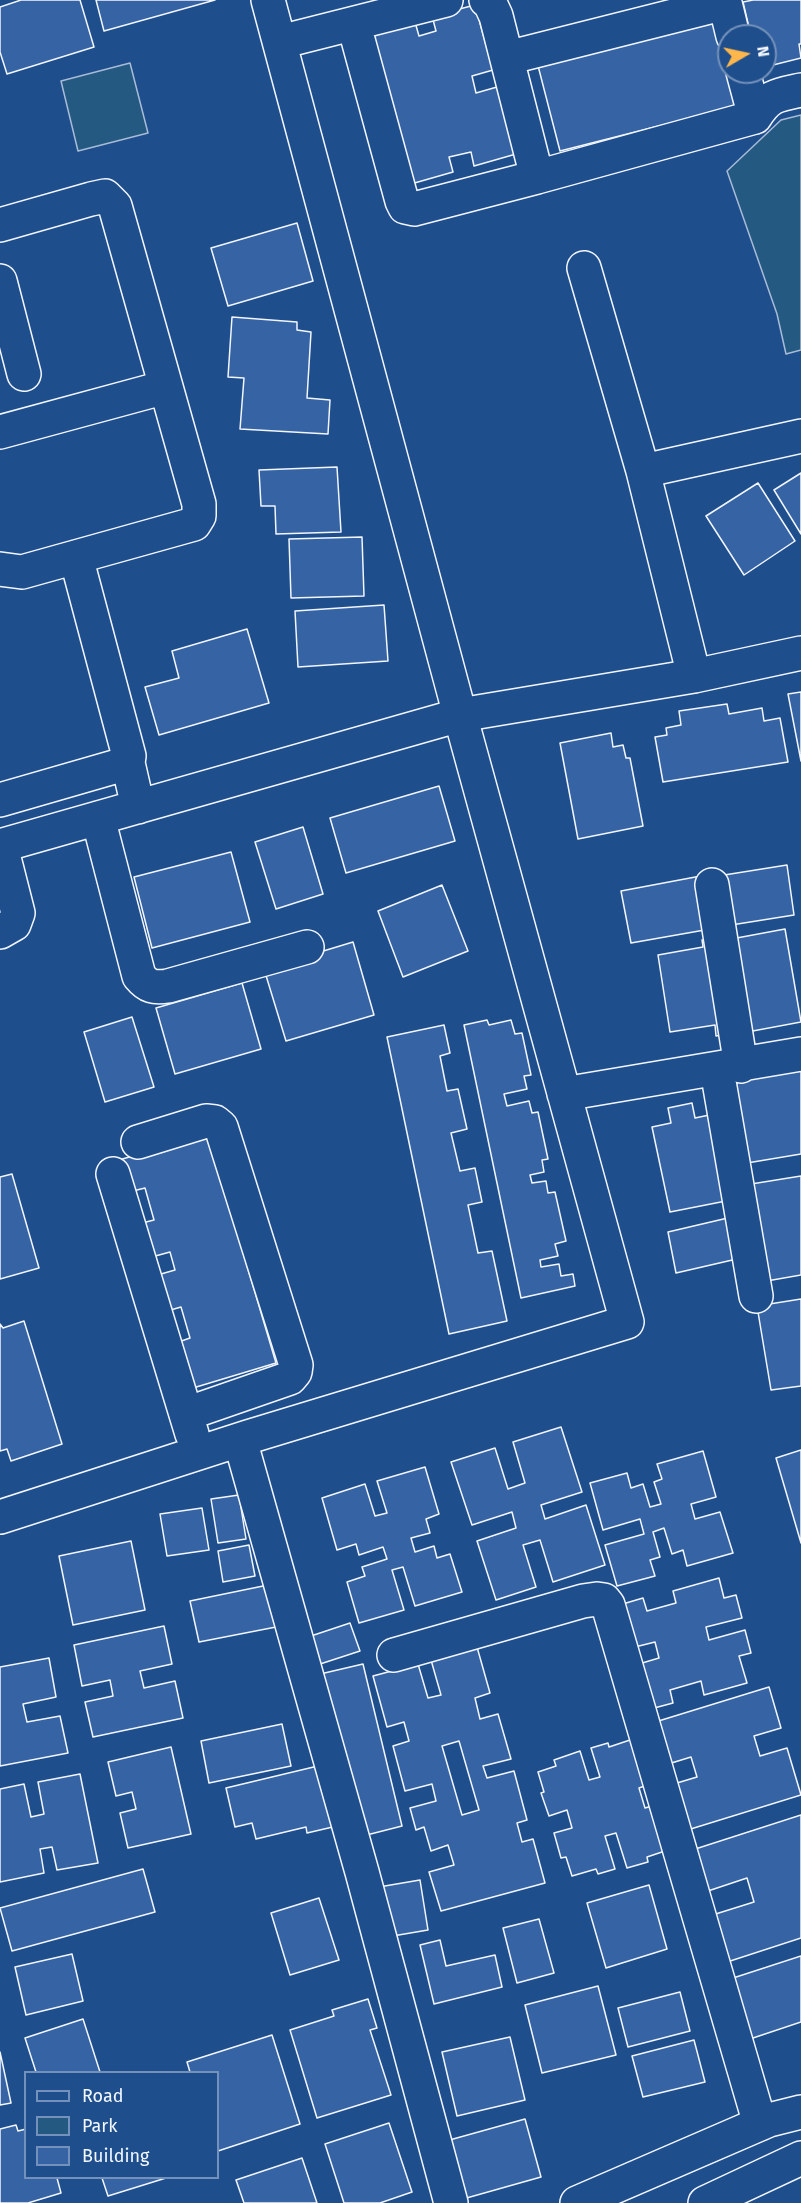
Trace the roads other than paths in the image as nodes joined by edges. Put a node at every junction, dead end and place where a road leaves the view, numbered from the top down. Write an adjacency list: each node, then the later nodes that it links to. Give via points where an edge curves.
1 (268, 0): 7 (street)
2 (446, 0): 6 (street)
3 (486, 0): 8 (street, via 496,16)
4 (724, 1): 5 (street); 8 (street)
5 (731, 24)
6 (354, 25): 7 (street); 12 (street, via 405,207 414,209)
7 (280, 42): 25 (street)
8 (507, 58): 12 (street)
9 (746, 84): 11 (street)
10 (801, 90): 11 (street, via 775,96 765,102)
11 (755, 117): 12 (street)
12 (537, 177)
13 (0, 225): 17 (street, via 105,196 115,206)
14 (584, 268): 20 (street)
15 (0, 281): 16 (street)
16 (24, 374)
17 (166, 387): 18 (street); 21 (street, via 199,516 194,524)
18 (0, 432)
19 (801, 436): 20 (street)
20 (643, 471): 24 (street)
21 (76, 557): 22 (street, via 21,572); 26 (street)
22 (0, 569)
23 (801, 653): 24 (street)
24 (694, 676): 25 (street)
25 (460, 715): 28 (street); 36 (street)
26 (128, 763): 27 (street); 28 (street)
27 (0, 800)
28 (138, 807): 29 (street)
29 (98, 818): 30 (street); 33 (street, via 139,976 145,984 154,988 168,986)
30 (1, 846): 32 (street, via 18,914 14,924)
31 (712, 885): 35 (street)
32 (0, 932)
33 (307, 948)
34 (801, 1054): 35 (street)
35 (729, 1068): 36 (street); 39 (street)
36 (564, 1094): 41 (street, via 627,1322)
37 (138, 1142): 40 (street, via 206,1121 221,1127 296,1365 290,1378)
38 (113, 1174): 40 (street)
39 (756, 1296)
40 (186, 1414): 42 (street)
41 (240, 1440): 42 (street); 48 (street)
42 (198, 1453): 43 (street)
43 (0, 1517)
44 (394, 1655): 46 (street, via 583,1601 604,1600 608,1605)
45 (801, 2112): 46 (street)
46 (760, 2124): 49 (street)
47 (801, 2158): 50 (street)
48 (451, 2203)
49 (577, 2203)
50 (705, 2203)

